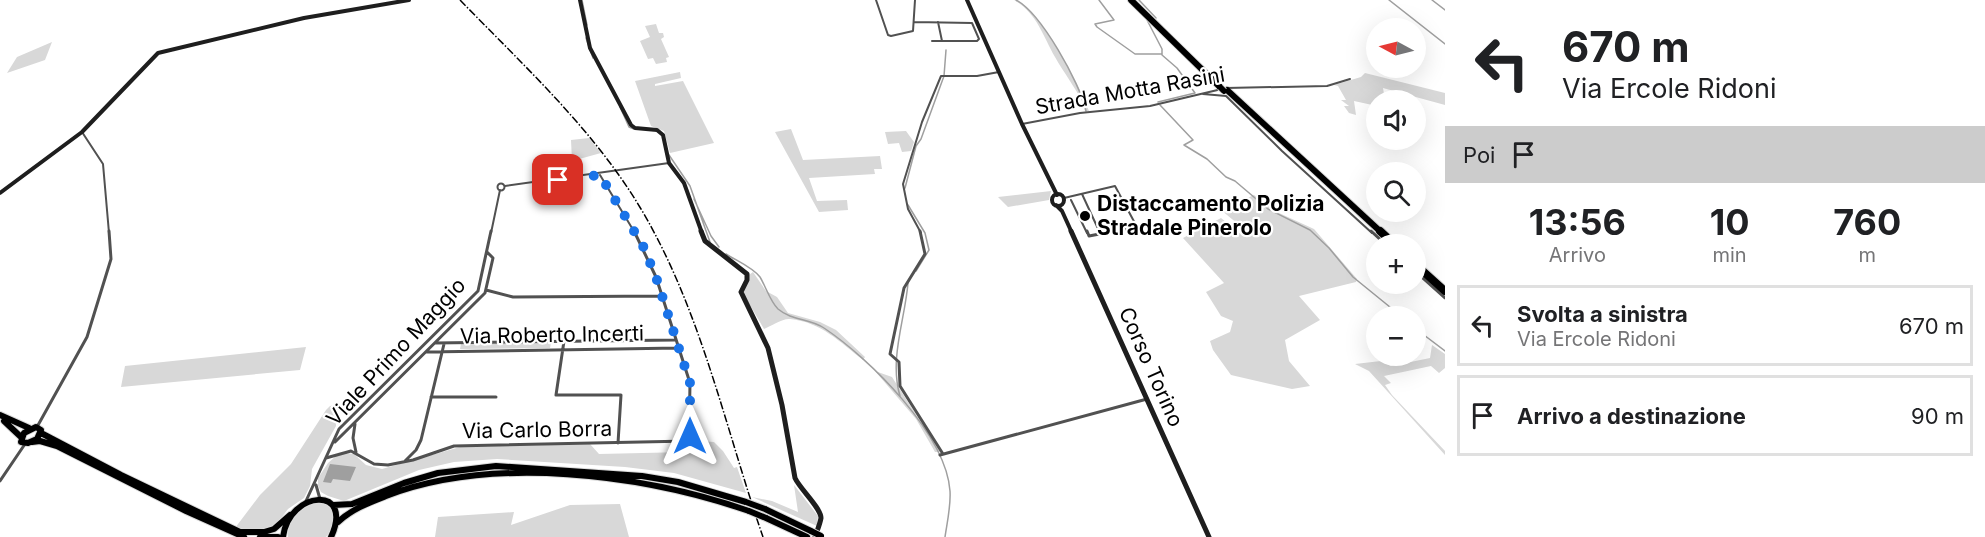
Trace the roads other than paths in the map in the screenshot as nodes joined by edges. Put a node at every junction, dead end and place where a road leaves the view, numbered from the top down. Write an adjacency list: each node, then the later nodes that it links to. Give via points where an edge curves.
1 (409, 0): 16 (street, via 304,18 158,53)
2 (580, 0): 17 (street, via 593,54 631,125 657,129 663,135)
3 (876, 0): 7 (street, via 888,35 911,33)
4 (915, 0): 7 (street)
5 (967, 0): 9 (street, Corso Torino)
6 (1132, 0): 27 (highway, via 1301,165)
7 (914, 22): 8 (street)
8 (938, 22): 9 (street); 11 (street)
9 (975, 23): 11 (street, via 979,39 976,41); 12 (street, Corso Torino)
10 (932, 40): 11 (street)
11 (942, 40)
12 (999, 72): 15 (street, Corso Torino); 48 (street, via 941,76 922,122 903,184 908,209 923,237 925,254 904,288 890,354 898,361 900,386 942,454)
13 (1350, 79): 14 (street, Strada Motta Rasini, via 1327,86 1226,88)
14 (1201, 94): 15 (street, Strada Motta Rasini, via 1150,106 1080,112); 26 (street, via 1226,96)
15 (1022, 124): 21 (street, Corso Torino)
16 (82, 132): 19 (street); 54 (street, via 103,164 111,259 87,337)
17 (669, 163): 18 (street, via 615,169); 70 (street, via 684,183 705,241 747,274 741,292 768,348 791,466 800,489 821,517)
18 (600, 175): 28 (street, via 498,185); 32 (street, via 643,246)
19 (0, 193)
20 (1082, 194): 22 (street); 25 (street); 25 (street, via 1115,186 1137,227)
21 (1055, 195): 22 (street); 24 (street, Corso Torino, via 1051,200)
22 (1064, 198): 24 (street)
23 (1071, 200): 25 (street, via 1088,236)
24 (1060, 207): 48 (street, Corso Torino)
25 (1101, 234)
26 (1377, 234)
27 (1378, 234)
28 (487, 252): 30 (street, Viale Primo Maggio, via 493,258); 39 (street, Viale Primo Maggio, via 478,291)
29 (1426, 277): 31 (highway)
30 (486, 290): 32 (street, via 513,297); 33 (street, Viale Primo Maggio)
31 (1445, 295)
32 (662, 296): 35 (street)
33 (446, 332): 37 (street, Viale Primo Maggio); 38 (street)
34 (660, 340): 35 (street, Via Roberto Incerti); 36 (street, Via Roberto Incerti); 42 (street)
35 (675, 340): 41 (street)
36 (564, 341): 38 (street, Via Roberto Incerti); 43 (street)
37 (435, 343): 38 (street, Via Roberto Incerti); 40 (street, Viale Primo Maggio)
38 (446, 343): 45 (street)
39 (425, 344): 40 (street); 49 (street, Viale Primo Maggio)
40 (431, 347): 44 (street, Viale Primo Maggio)
41 (678, 348): 42 (street, Via Roberto Incerti); 57 (street, Via Carlo Borra, via 690,383 689,441)
42 (660, 349): 43 (street, Via Roberto Incerti)
43 (563, 350): 45 (street, Via Roberto Incerti); 57 (street, via 556,395 621,395)
44 (426, 352): 45 (street, Via Roberto Incerti); 51 (street, Viale Primo Maggio)
45 (442, 352): 46 (street)
46 (431, 397): 47 (street); 61 (street, via 419,445)
47 (496, 397)
48 (1147, 399): 77 (street, Corso Torino)
49 (354, 414): 51 (street); 58 (street, Viale Primo Maggio, via 339,429)
50 (0, 417): 53 (main road); 55 (main road)
51 (359, 418): 52 (street, Viale Primo Maggio)
52 (355, 422): 58 (street, Viale Primo Maggio); 59 (street)
53 (29, 428): 54 (main road); 55 (main road)
54 (39, 430): 56 (main road); 67 (main road, via 121,475 240,532 274,529)
55 (21, 437): 56 (main road, via 21,442)
56 (28, 443): 62 (street); 69 (main road, via 40,441 57,446)
57 (618, 443): 61 (street, Via Carlo Borra, via 454,446)
58 (333, 444): 60 (street, Viale Primo Maggio)
59 (356, 452): 60 (street); 61 (street, Via Carlo Borra, via 381,465)
60 (326, 458): 63 (street, Viale Primo Maggio)
61 (403, 462)
62 (0, 481)
63 (315, 483): 64 (street); 65 (street, Viale Primo Maggio)
64 (320, 500): 65 (main road); 66 (main road)
65 (305, 503): 67 (main road)
66 (334, 505): 68 (main road); 70 (main road, bridge, via 352,504 438,473 496,466 678,482 765,509)
67 (290, 515): 74 (main road)
68 (338, 522): 70 (main road, bridge, via 353,510 406,488 497,472 644,483 691,492); 75 (main road)
69 (231, 535): 71 (main road)
70 (811, 535): 76 (main road, bridge)
71 (244, 537)
72 (255, 537): 73 (main road)
73 (278, 537)
74 (283, 537)
75 (331, 537)
76 (821, 537)
77 (1209, 537)

